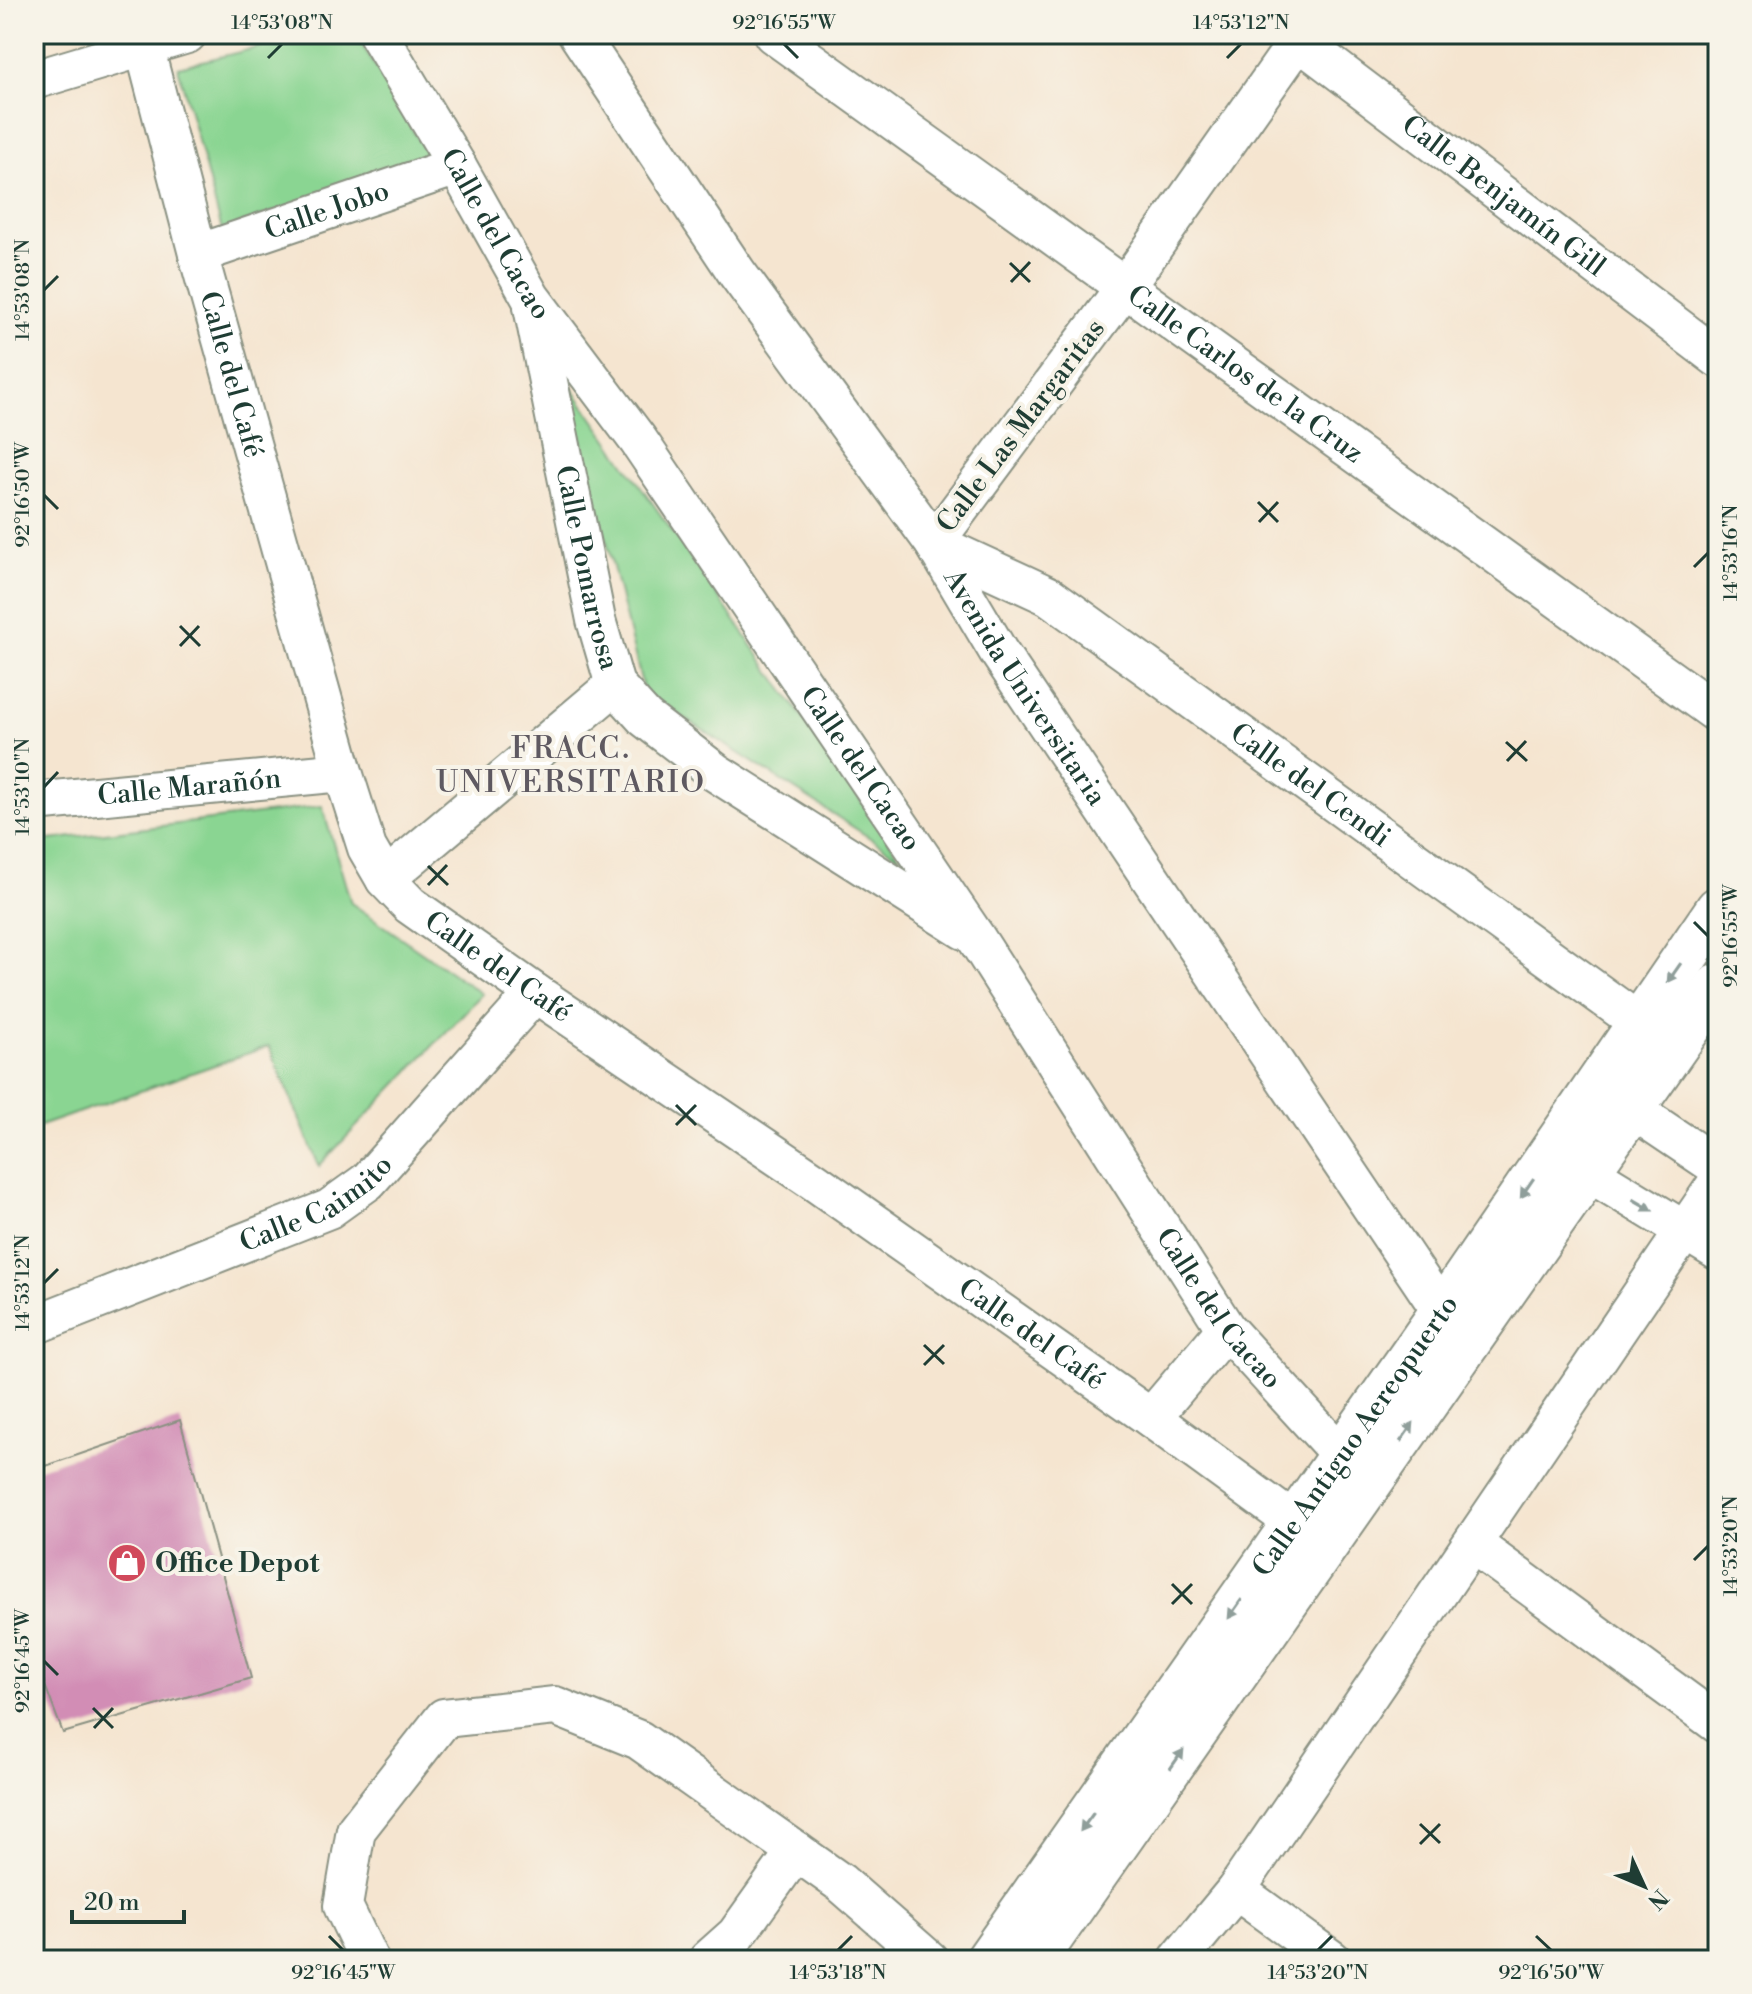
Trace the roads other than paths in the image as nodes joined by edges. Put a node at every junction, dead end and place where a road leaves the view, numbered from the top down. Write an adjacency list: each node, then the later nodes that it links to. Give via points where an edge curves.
1 (187, 34): 6 (street)
2 (378, 34): 8 (street, Calle del Cacao)
3 (578, 34): 13 (street, Avenida Universitaria, via 737,273)
4 (773, 34): 10 (street, Calle Carlos de la Cruz)
5 (1297, 36): 10 (street, Calle Las Margaritas); 12 (street, Calle Benjamín Gill)
6 (144, 46): 7 (street); 9 (street, Calle del Café)
7 (34, 80)
8 (457, 166): 9 (street, Calle Jobo); 11 (street, Calle del Cacao)
9 (198, 254): 16 (street, Calle del Café)
10 (1125, 287): 13 (street, Calle Las Margaritas); 15 (street, Calle Carlos de la Cruz)
11 (531, 298): 14 (street, Calle Pomarrosa, via 596,620); 20 (street, Calle del Cacao, via 638,440)
12 (1718, 358)
13 (934, 543): 23 (street, Calle del Cendi, via 1049,596); 32 (street, Avenida Universitaria, via 998,651)
14 (615, 685): 18 (street); 20 (street, Calle Pomarrosa, via 645,718 715,772)
15 (1718, 714)
16 (343, 772): 17 (street, Calle Marañón); 18 (street, Calle del Café, via 367,848)
17 (34, 802)
18 (385, 879): 22 (street, Calle del Café, via 410,905)
19 (1718, 909): 23 (main road, Calle Antiguo Aereopuerto, one-way to 23)
20 (976, 938): 34 (street, Calle del Cacao)
21 (1718, 986): 24 (main road, Calle Antiguo Aereopuerto)
22 (535, 993): 33 (street, Calle Caimito, via 368,1181 329,1209); 35 (street, Calle del Café)
23 (1639, 1023): 24 (street, Calle del Cendi); 25 (main road, Calle Antiguo Aereopuerto)
24 (1675, 1048): 26 (main road, Calle Antiguo Aereopuerto)
25 (1597, 1086): 26 (street); 27 (main road, Calle Antiguo Aereopuerto)
26 (1634, 1109): 27 (main road, Calle Antiguo Aereopuerto); 28 (street)
27 (1570, 1162): 30 (street, one-way to 30); 32 (main road, Calle Antiguo Aereopuerto)
28 (1718, 1167)
29 (1718, 1182): 30 (street)
30 (1684, 1229): 31 (street); 38 (street)
31 (1718, 1251)
32 (1458, 1323): 36 (main road, Calle Antiguo Aereopuerto)
33 (34, 1325)
34 (1226, 1329): 35 (street); 36 (street, Calle del Cacao)
35 (1151, 1418): 37 (street, Calle del Café)
36 (1358, 1468): 37 (main road, Calle Antiguo Aereopuerto)
37 (1311, 1535): 45 (main road, Calle Antiguo Aereopuerto, one-way to 45); 46 (main road, Calle Antiguo Aereopuerto, one-way to 37)
38 (1473, 1544): 39 (street); 41 (street)
39 (1718, 1724)
40 (796, 1851): 42 (street, via 639,1740 555,1706 444,1718 356,1830 343,1906); 43 (street, via 736,1935); 44 (street)
41 (1236, 1890): 47 (street); 48 (street)
42 (369, 1960)
43 (708, 1960)
44 (929, 1960)
45 (988, 1960)
46 (1035, 1960)
47 (1178, 1960)
48 (1332, 1960)

